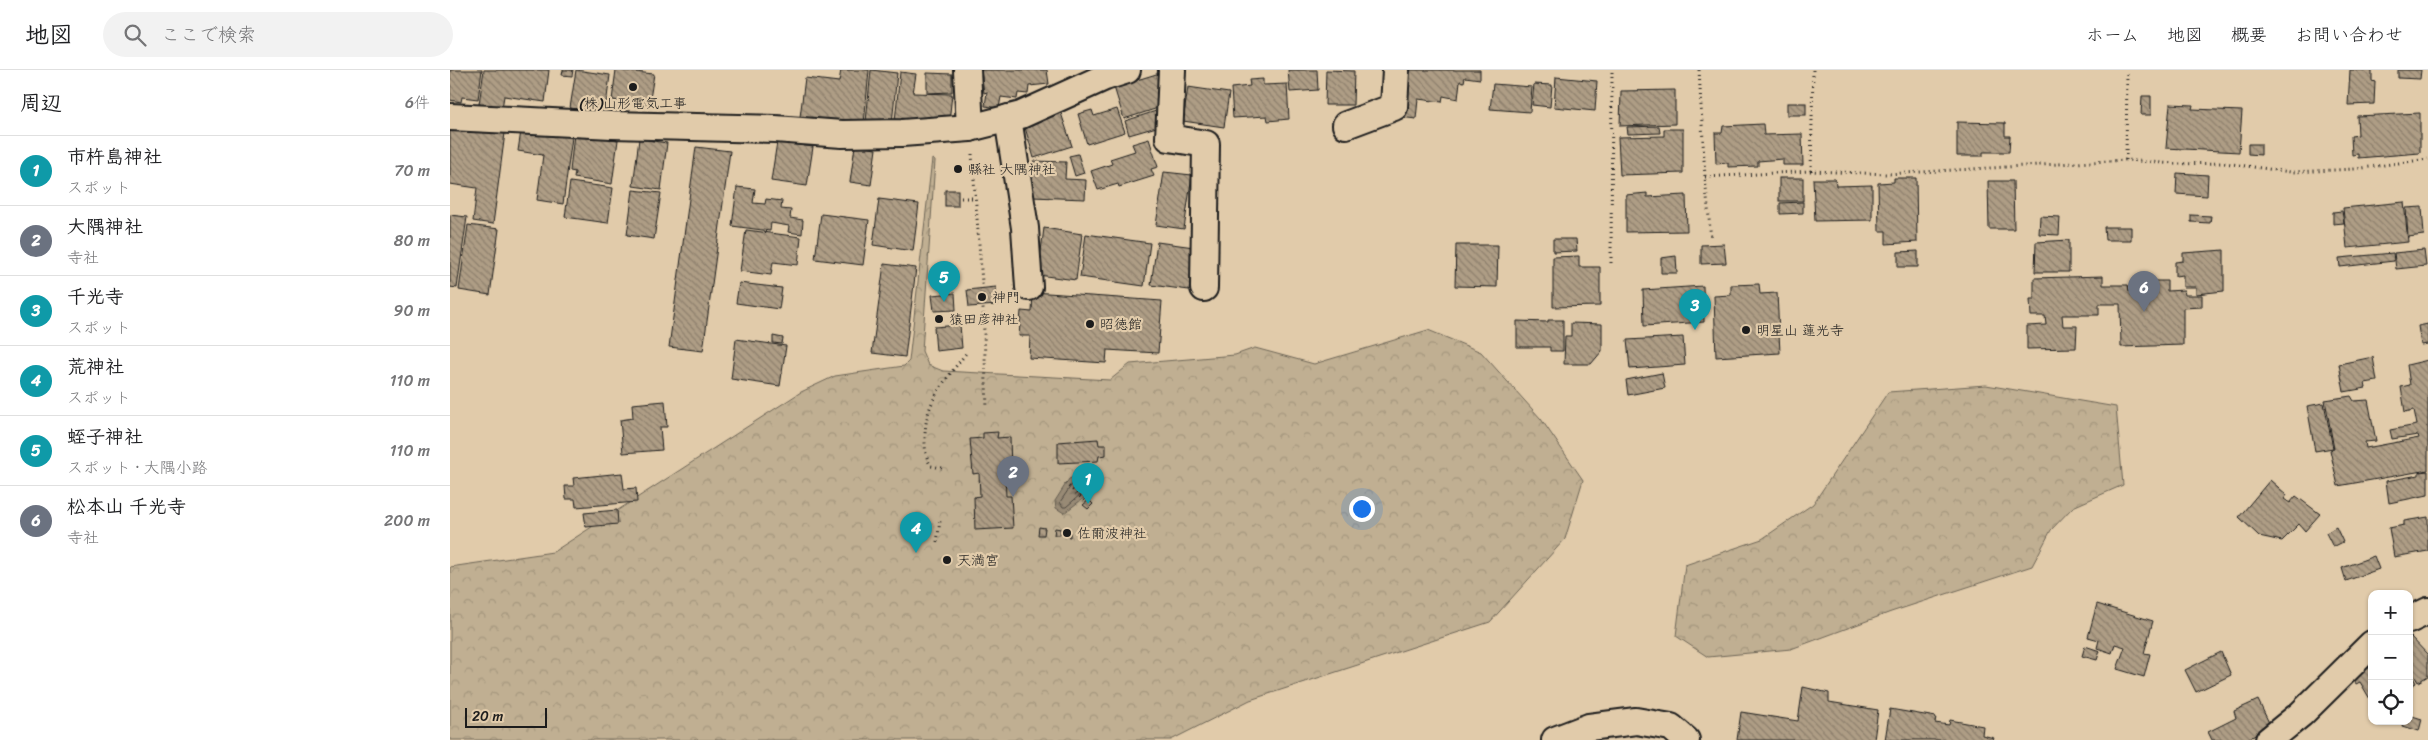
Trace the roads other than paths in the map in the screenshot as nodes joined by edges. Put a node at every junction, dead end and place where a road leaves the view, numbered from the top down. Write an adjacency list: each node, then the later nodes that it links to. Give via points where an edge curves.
1 (967, 70): 8 (street)
2 (1127, 70): 6 (street)
3 (1172, 70): 10 (street, via 1169,138 1206,144)
4 (1396, 70): 7 (street, via 1394,107)
5 (450, 116): 8 (street, via 842,134)
6 (1008, 118): 8 (street); 9 (street, via 1025,228)
7 (1346, 125)
8 (970, 128)
9 (1029, 287)
10 (1204, 288)
11 (2428, 610): 12 (street)
12 (2413, 618)
13 (2368, 648): 16 (street)
14 (1555, 740): 15 (street, via 1589,727 1636,721 1671,727)
15 (1686, 740)
16 (2270, 740)

